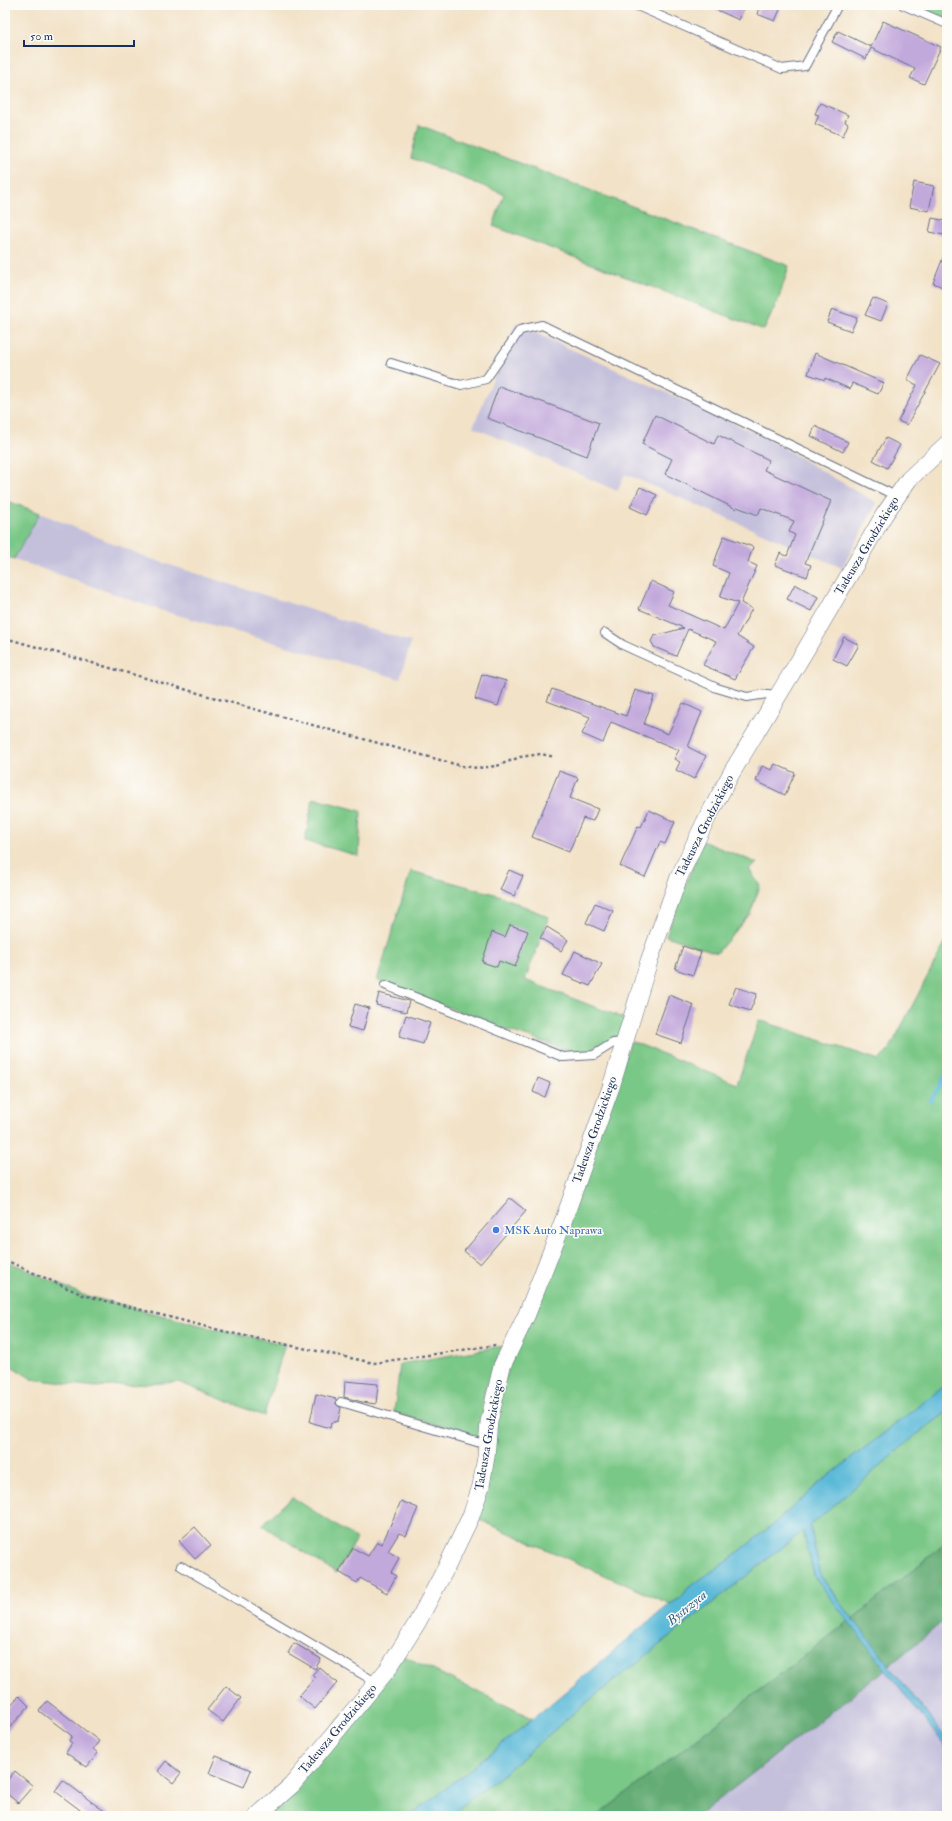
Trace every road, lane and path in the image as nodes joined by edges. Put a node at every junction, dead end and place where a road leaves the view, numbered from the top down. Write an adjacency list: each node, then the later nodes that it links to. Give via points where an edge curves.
1 (635, 5): 2 (lane, via 782,69 805,66)
2 (838, 5)
3 (903, 5): 4 (lane)
4 (947, 24)
5 (391, 363): 7 (lane, via 461,386 486,379 520,330 542,325)
6 (947, 444): 7 (street, Tadeusza Grodzickiego, via 917,470)
7 (896, 496): 10 (street, Tadeusza Grodzickiego)
8 (605, 633): 10 (lane, via 623,645 717,688 747,696)
9 (5, 638): 11 (path, via 462,766 497,766 520,757 541,754)
10 (779, 695): 13 (street, Tadeusza Grodzickiego, via 719,796 679,877 649,961)
11 (555, 757)
12 (385, 985): 13 (lane, via 563,1057 594,1055 613,1043)
13 (625, 1042): 15 (street, Tadeusza Grodzickiego, via 553,1249)
14 (5, 1260): 15 (path, via 83,1295 230,1333 374,1363)
15 (514, 1342): 17 (street, Tadeusza Grodzickiego, via 497,1380)
16 (341, 1402): 17 (lane)
17 (487, 1445): 19 (street, Tadeusza Grodzickiego, via 481,1486 459,1542 417,1623)
18 (181, 1566): 19 (lane)
19 (377, 1683): 20 (street, Tadeusza Grodzickiego, via 292,1785)
20 (257, 1816)

